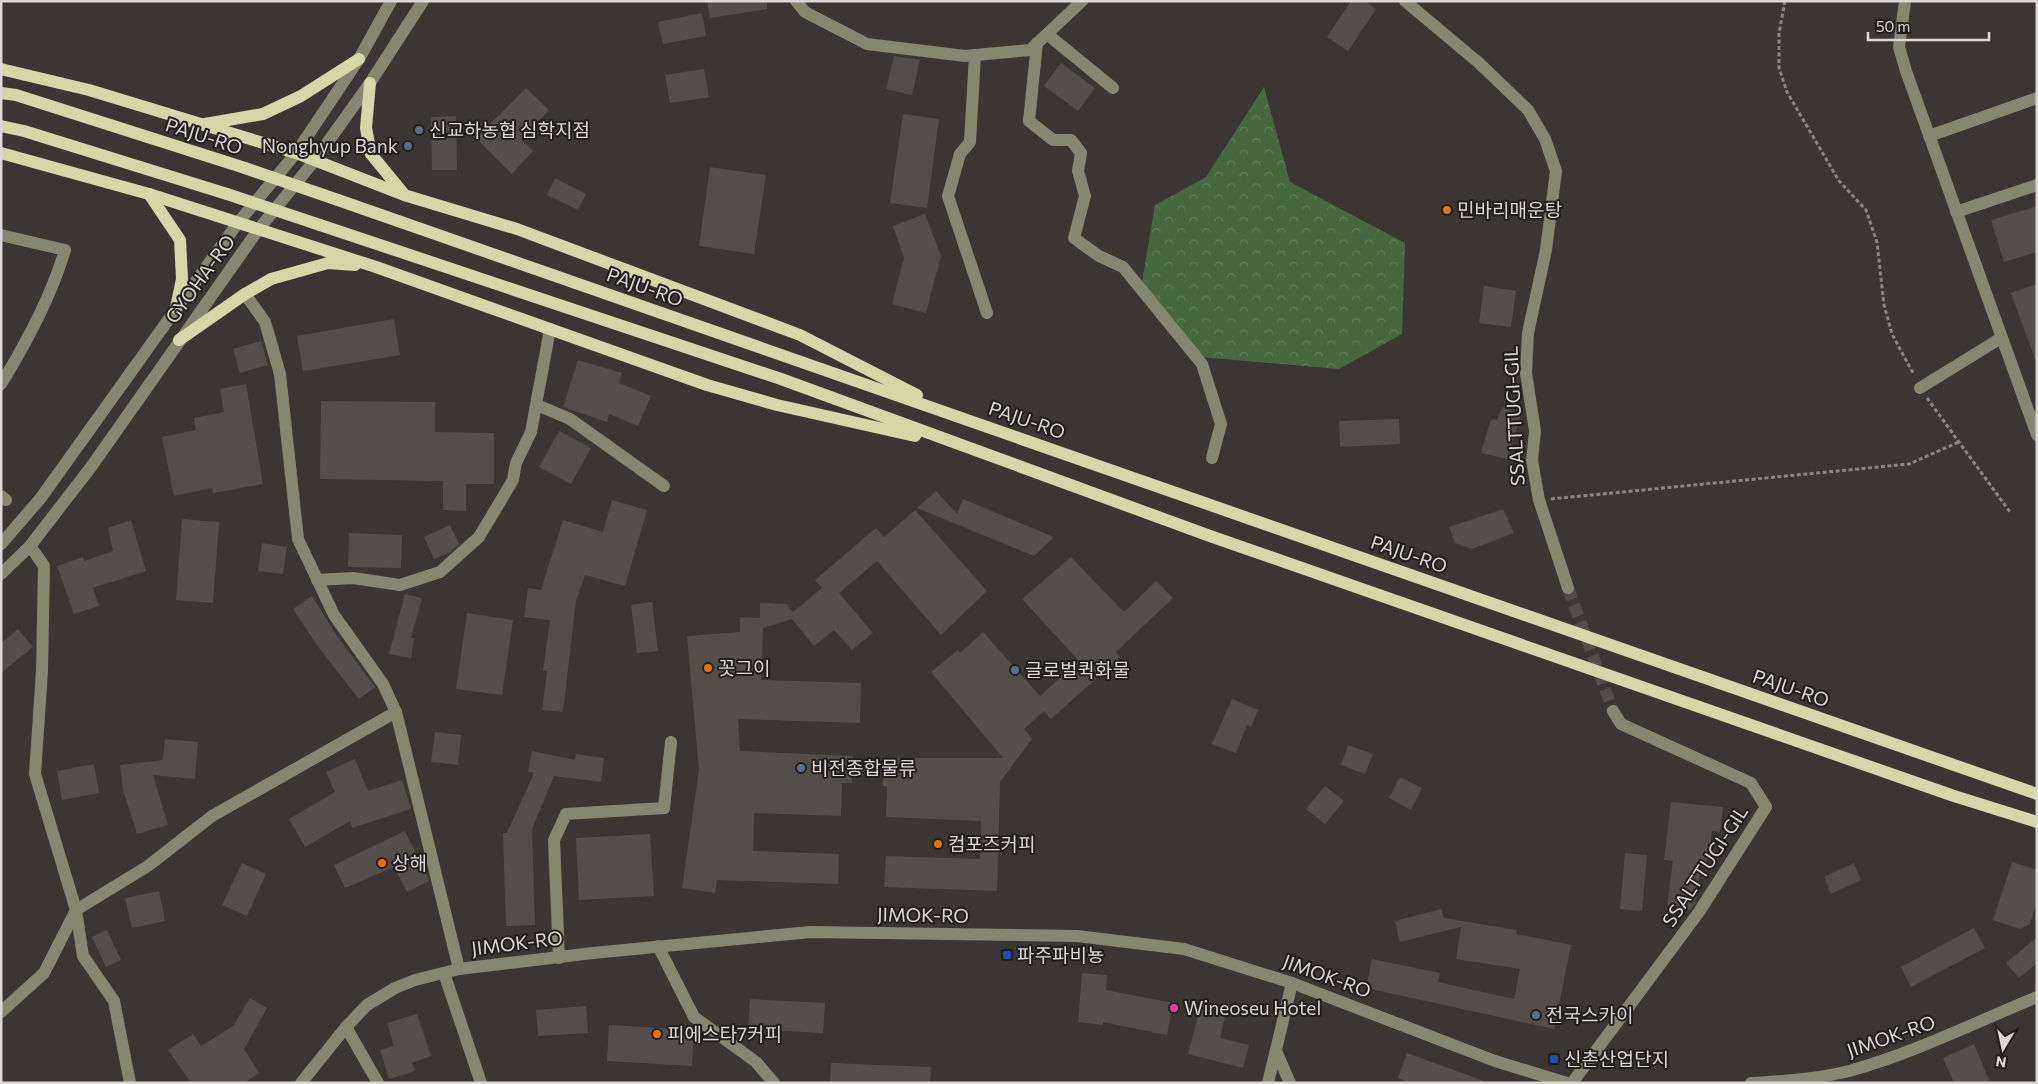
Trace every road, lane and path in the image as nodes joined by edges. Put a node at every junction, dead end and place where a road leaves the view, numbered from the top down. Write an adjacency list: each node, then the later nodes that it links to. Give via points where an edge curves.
1 (391, 1): 10 (street, GYOHA-RO)
2 (422, 1): 12 (street, GYOHA-RO)
3 (796, 1): 9 (street, via 806,12 867,44)
4 (1082, 1): 8 (street)
5 (1405, 1): 45 (street, SSALTTUGI-GIL, via 1479,62 1528,110 1545,139 1556,171 1546,250 1528,333 1526,373 1536,431 1532,460)
6 (1785, 1): 37 (path, via 1779,33 1779,68 1787,92 1839,181 1866,210 1877,242 1884,305 1892,334)
7 (1906, 1): 18 (street, via 1899,47)
8 (1042, 38): 9 (street, via 1030,50); 13 (street); 43 (street, via 1029,120 1053,140 1071,140 1081,153 1078,171 1085,196 1074,238 1099,256 1123,267 1202,364 1221,424)
9 (975, 55): 32 (street, via 970,142 960,154 948,196)
10 (360, 59): 16 (main road, via 301,96 262,114); 20 (street, GYOHA-RO)
11 (1, 69): 16 (main road, via 71,85)
12 (370, 83): 21 (street, GYOHA-RO); 24 (main road, via 366,128 371,154)
13 (1113, 88)
14 (1, 93): 39 (main road, PAJU-RO, bridge, via 245,168)
15 (2037, 98): 18 (street)
16 (204, 125): 20 (main road)
17 (1, 126): 42 (main road, bridge, via 24,130 228,194 781,379)
18 (1929, 136): 25 (street)
19 (1, 153): 23 (main road)
20 (296, 153): 21 (main road); 26 (street, GYOHA-RO)
21 (315, 160): 24 (main road); 27 (street, GYOHA-RO)
22 (2037, 185): 25 (street)
23 (148, 194): 26 (main road); 31 (main road, via 180,240 182,279)
24 (404, 195): 39 (main road, via 517,229 800,335)
25 (1956, 212): 34 (street)
26 (237, 224): 27 (main road); 31 (street, GYOHA-RO)
27 (258, 230): 29 (main road); 35 (street, GYOHA-RO)
28 (1, 235): 36 (street, via 65,250 41,310)
29 (376, 267): 30 (main road, via 328,263 270,279); 33 (main road)
30 (245, 294): 35 (main road); 50 (street, via 264,322 280,374 298,539)
31 (176, 308): 47 (street, GYOHA-RO, via 40,499)
32 (987, 313)
33 (550, 328): 38 (street); 42 (main road, via 707,384 777,405)
34 (2001, 338): 37 (street); 40 (street)
35 (179, 340): 48 (street, GYOHA-RO, via 91,468)
36 (1, 384)
37 (1920, 388): 41 (path)
38 (538, 405): 44 (street, via 570,419); 50 (street, via 513,480 479,537 440,572 400,584 353,578)
39 (957, 415): 55 (main road, PAJU-RO)
40 (2037, 435)
41 (1959, 442): 45 (path, via 1909,464); 46 (path)
42 (964, 446): 56 (main road, via 1219,540)
43 (1212, 458)
44 (664, 486)
45 (1538, 500): 51 (street, SSALTTUGI-GIL)
46 (2010, 512)
47 (1, 544)
48 (30, 546): 49 (street, GYOHA-RO); 57 (street, via 44,566 42,672 34,774)
49 (1, 574)
50 (317, 580): 53 (street, via 334,615 383,684)
51 (1568, 588)
52 (1613, 711): 75 (street, SSALTTUGI-GIL, via 1621,724 1751,782 1766,807 1699,912)
53 (396, 712): 57 (street, via 212,816 148,866); 60 (street)
54 (671, 742): 59 (street, via 664,808 566,814 554,840)
55 (2037, 794)
56 (2037, 822)
57 (76, 910): 64 (street, via 44,973); 67 (street, via 83,956 114,1001)
58 (658, 946): 59 (street, JIMOK-RO); 62 (street, JIMOK-RO, via 810,932 1077,936 1184,949); 71 (street, via 694,1017 756,1062)
59 (559, 958): 60 (street, JIMOK-RO)
60 (459, 970): 61 (street, JIMOK-RO)
61 (444, 973): 65 (street, JIMOK-RO, via 395,988 367,1005); 70 (street)
62 (1292, 983): 66 (street); 74 (street, JIMOK-RO, via 1495,1061)
63 (2037, 997): 76 (street, JIMOK-RO, via 1958,1032 1847,1071)
64 (1, 1012)
65 (346, 1027): 68 (street, JIMOK-RO); 69 (street)
66 (1276, 1051): 72 (street); 73 (street)
67 (130, 1083)
68 (301, 1083)
69 (378, 1083)
70 (481, 1083)
71 (774, 1083)
72 (1268, 1083)
73 (1290, 1083)
74 (1567, 1083)
75 (1572, 1083)
76 (1751, 1083)

